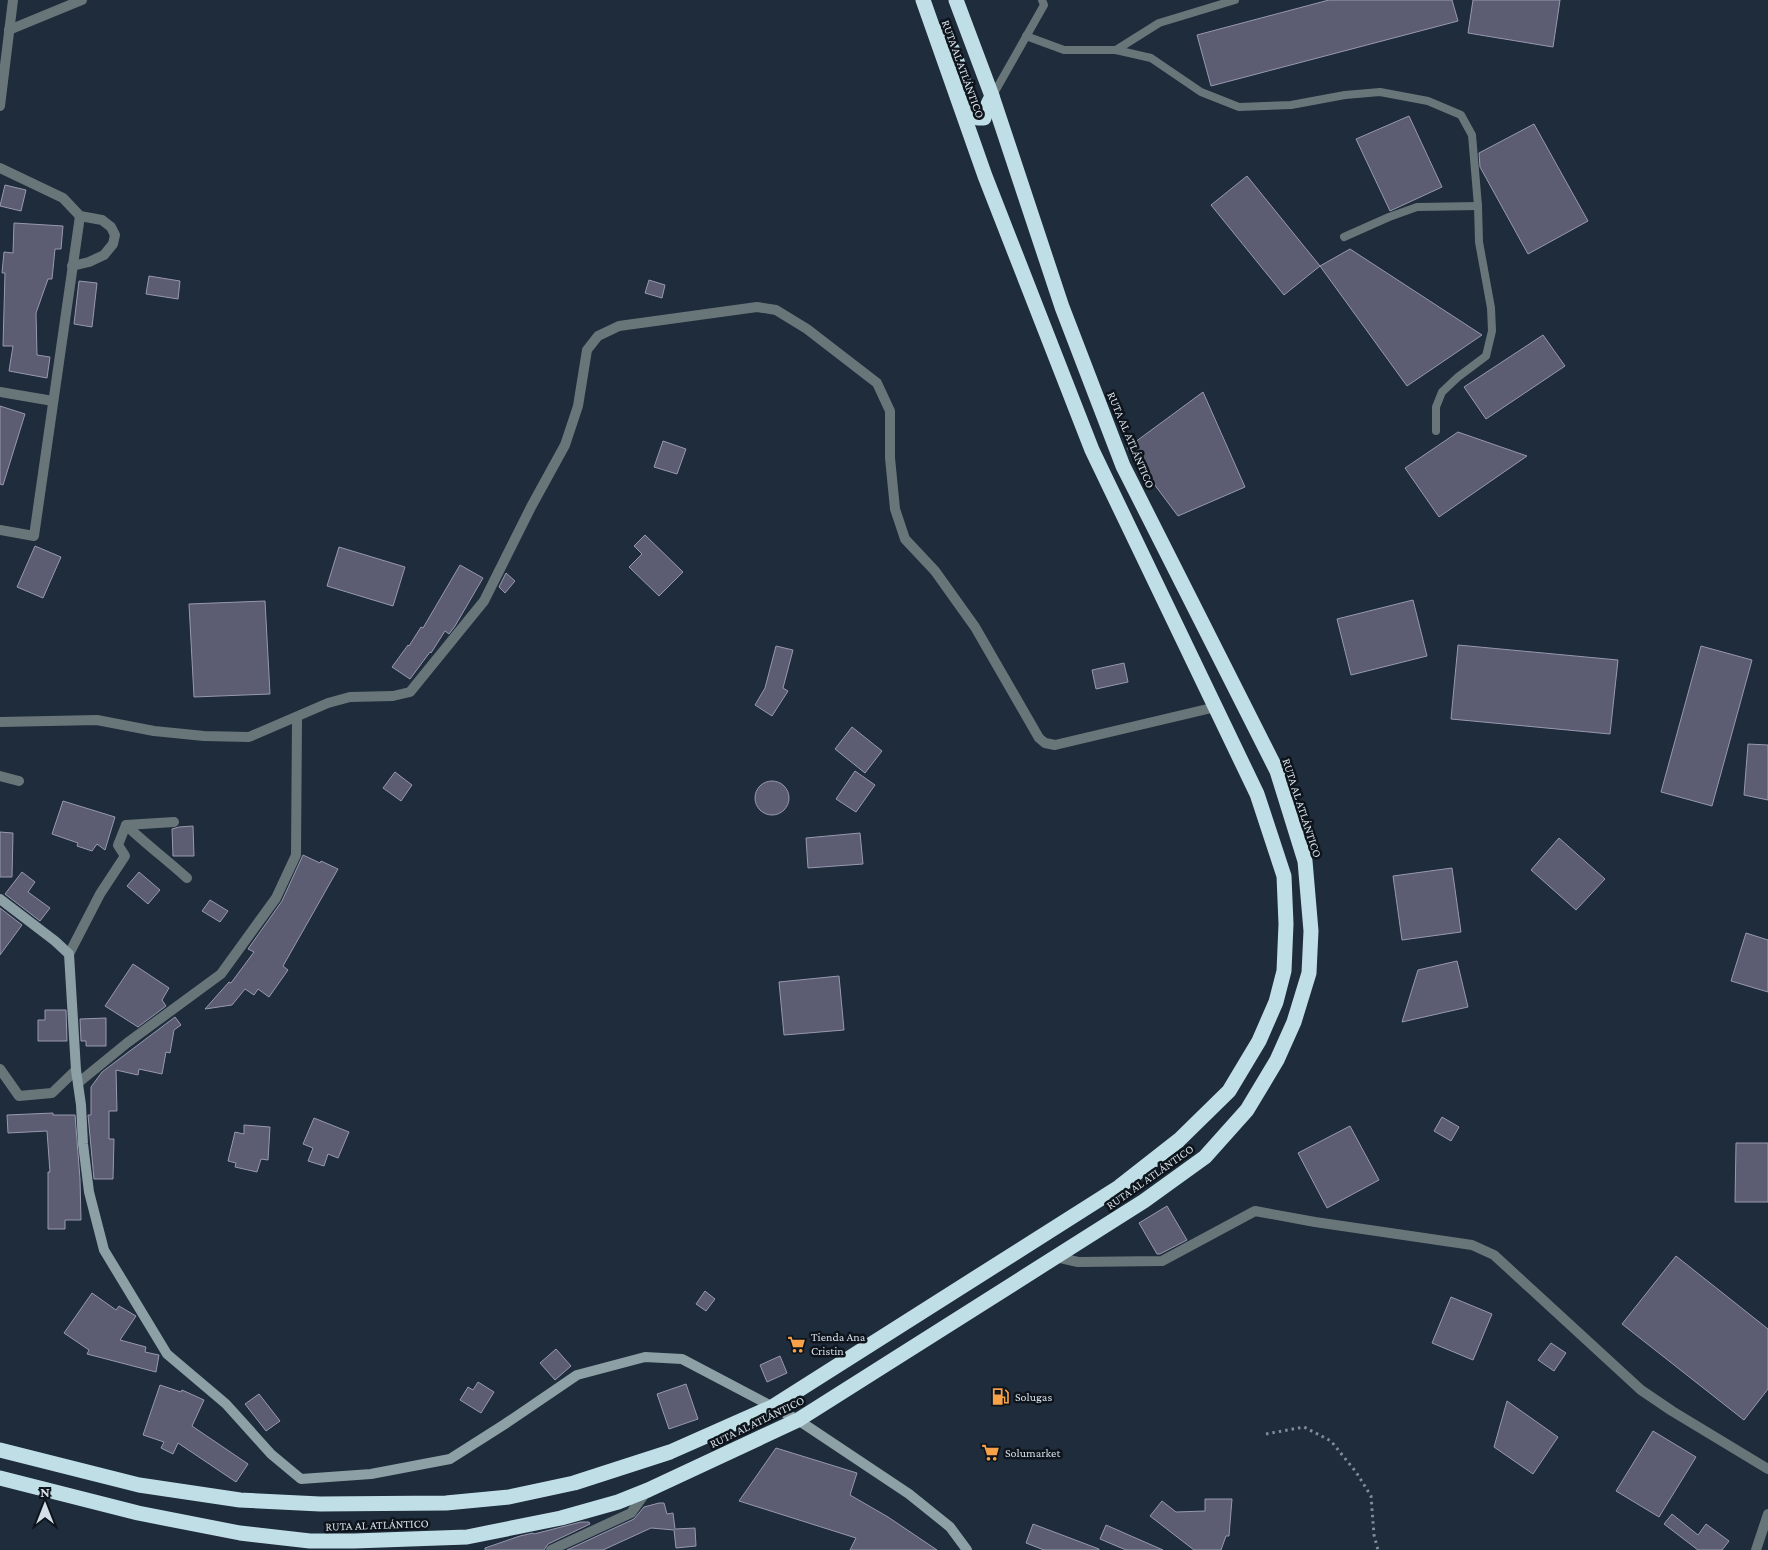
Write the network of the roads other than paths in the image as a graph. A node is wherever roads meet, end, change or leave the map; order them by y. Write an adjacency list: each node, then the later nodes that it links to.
1 (14, 0): 8 (street)
2 (82, 0): 8 (street)
3 (923, 0): 7 (highway, RUTA AL ATLÁNTICO)
4 (956, 0): 11 (highway, RUTA AL ATLÁNTICO)
5 (1042, 0): 9 (lane)
6 (1235, 0): 10 (lane)
7 (932, 28): 11 (highway); 22 (highway, RUTA AL ATLÁNTICO)
8 (9, 30): 12 (street)
9 (1026, 36): 10 (lane); 11 (lane)
10 (1116, 50): 14 (lane)
11 (992, 96): 35 (highway, RUTA AL ATLÁNTICO)
12 (0, 106)
13 (0, 168): 15 (street)
14 (1478, 206): 16 (lane); 20 (lane)
15 (80, 216): 17 (street); 17 (street)
16 (1344, 236)
17 (72, 266): 19 (street)
18 (0, 392): 19 (street)
19 (53, 401): 21 (street)
20 (1436, 431)
21 (0, 530)
22 (1216, 707): 23 (street); 36 (highway, RUTA AL ATLÁNTICO)
23 (297, 717): 24 (street); 34 (street)
24 (0, 722)
25 (0, 776): 26 (street)
26 (19, 781)
27 (174, 822): 28 (street)
28 (126, 826): 29 (street); 31 (street)
29 (187, 878)
30 (0, 899): 31 (street)
31 (69, 954): 33 (street)
32 (0, 1069): 33 (street)
33 (76, 1070): 34 (street)
34 (78, 1083): 36 (street)
35 (1056, 1257): 37 (highway, RUTA AL ATLÁNTICO); 39 (street)
36 (772, 1407): 37 (street); 38 (highway, RUTA AL ATLÁNTICO)
37 (798, 1420): 41 (highway, RUTA AL ATLÁNTICO); 44 (street)
38 (0, 1450)
39 (1768, 1469)
40 (0, 1478): 41 (highway, RUTA AL ATLÁNTICO)
41 (648, 1490): 43 (street)
42 (1768, 1514): 45 (street)
43 (551, 1550)
44 (967, 1550)
45 (1756, 1550)

